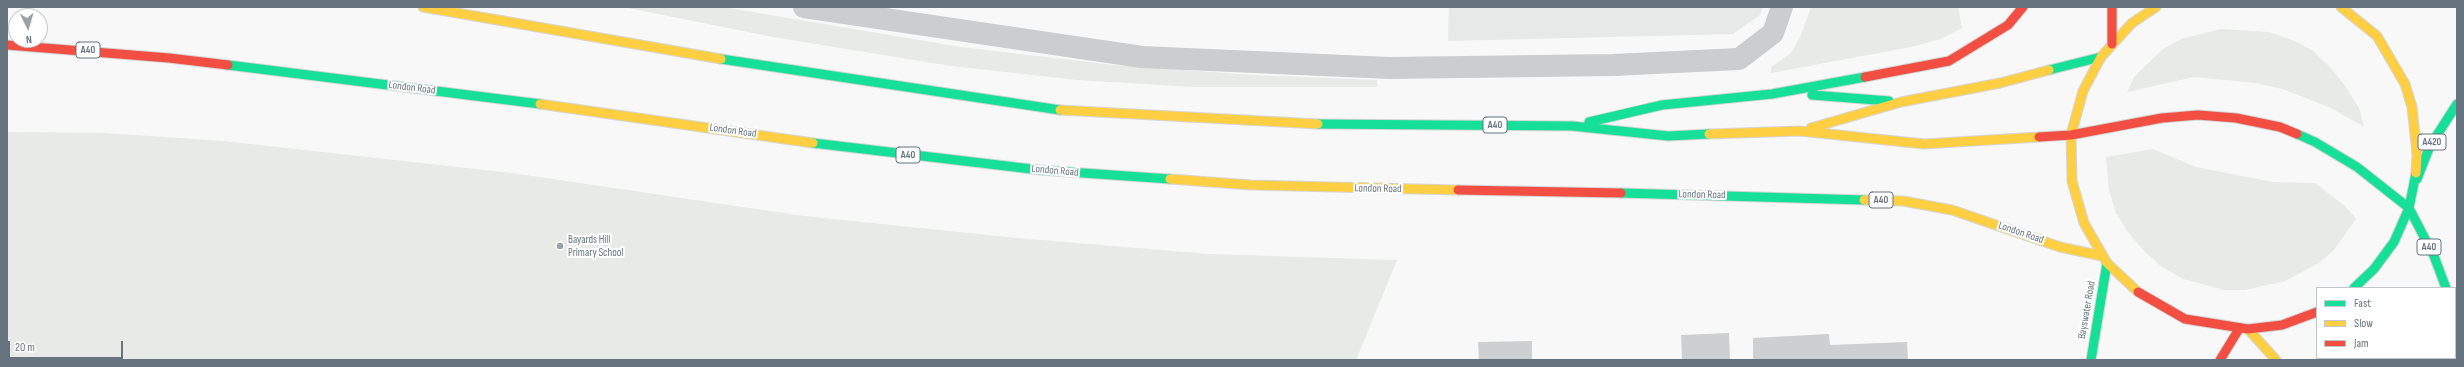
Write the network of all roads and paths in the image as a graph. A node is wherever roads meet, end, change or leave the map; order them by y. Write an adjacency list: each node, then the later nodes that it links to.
1 (423, 7): 14 (main road, A40)
2 (804, 7): 3 (street)
3 (1782, 7)
4 (2023, 7): 11 (main road)
5 (2112, 7): 8 (main road)
6 (2156, 7): 8 (main road)
7 (2341, 7): 17 (main road)
8 (2112, 44): 10 (main road)
9 (7, 45): 19 (main road, London Road / A40)
10 (2101, 57): 12 (main road); 16 (main road)
11 (1772, 94): 12 (main road); 14 (main road)
12 (1901, 102): 15 (main road)
13 (2457, 104): 17 (main road, A420)
14 (1572, 126): 15 (main road, A40)
15 (1800, 131): 16 (main road, A40)
16 (2072, 135): 18 (main road); 19 (main road)
17 (2415, 185): 18 (main road)
18 (2409, 208): 21 (main road); 22 (main road, A40)
19 (2102, 256): 20 (main road)
20 (2107, 263): 24 (main road); 25 (main road, Bayswater Road)
21 (2355, 287)
22 (2446, 287)
23 (2316, 312): 24 (main road)
24 (2244, 329): 26 (main road); 27 (main road)
25 (2091, 360)
26 (2220, 360)
27 (2276, 360)

